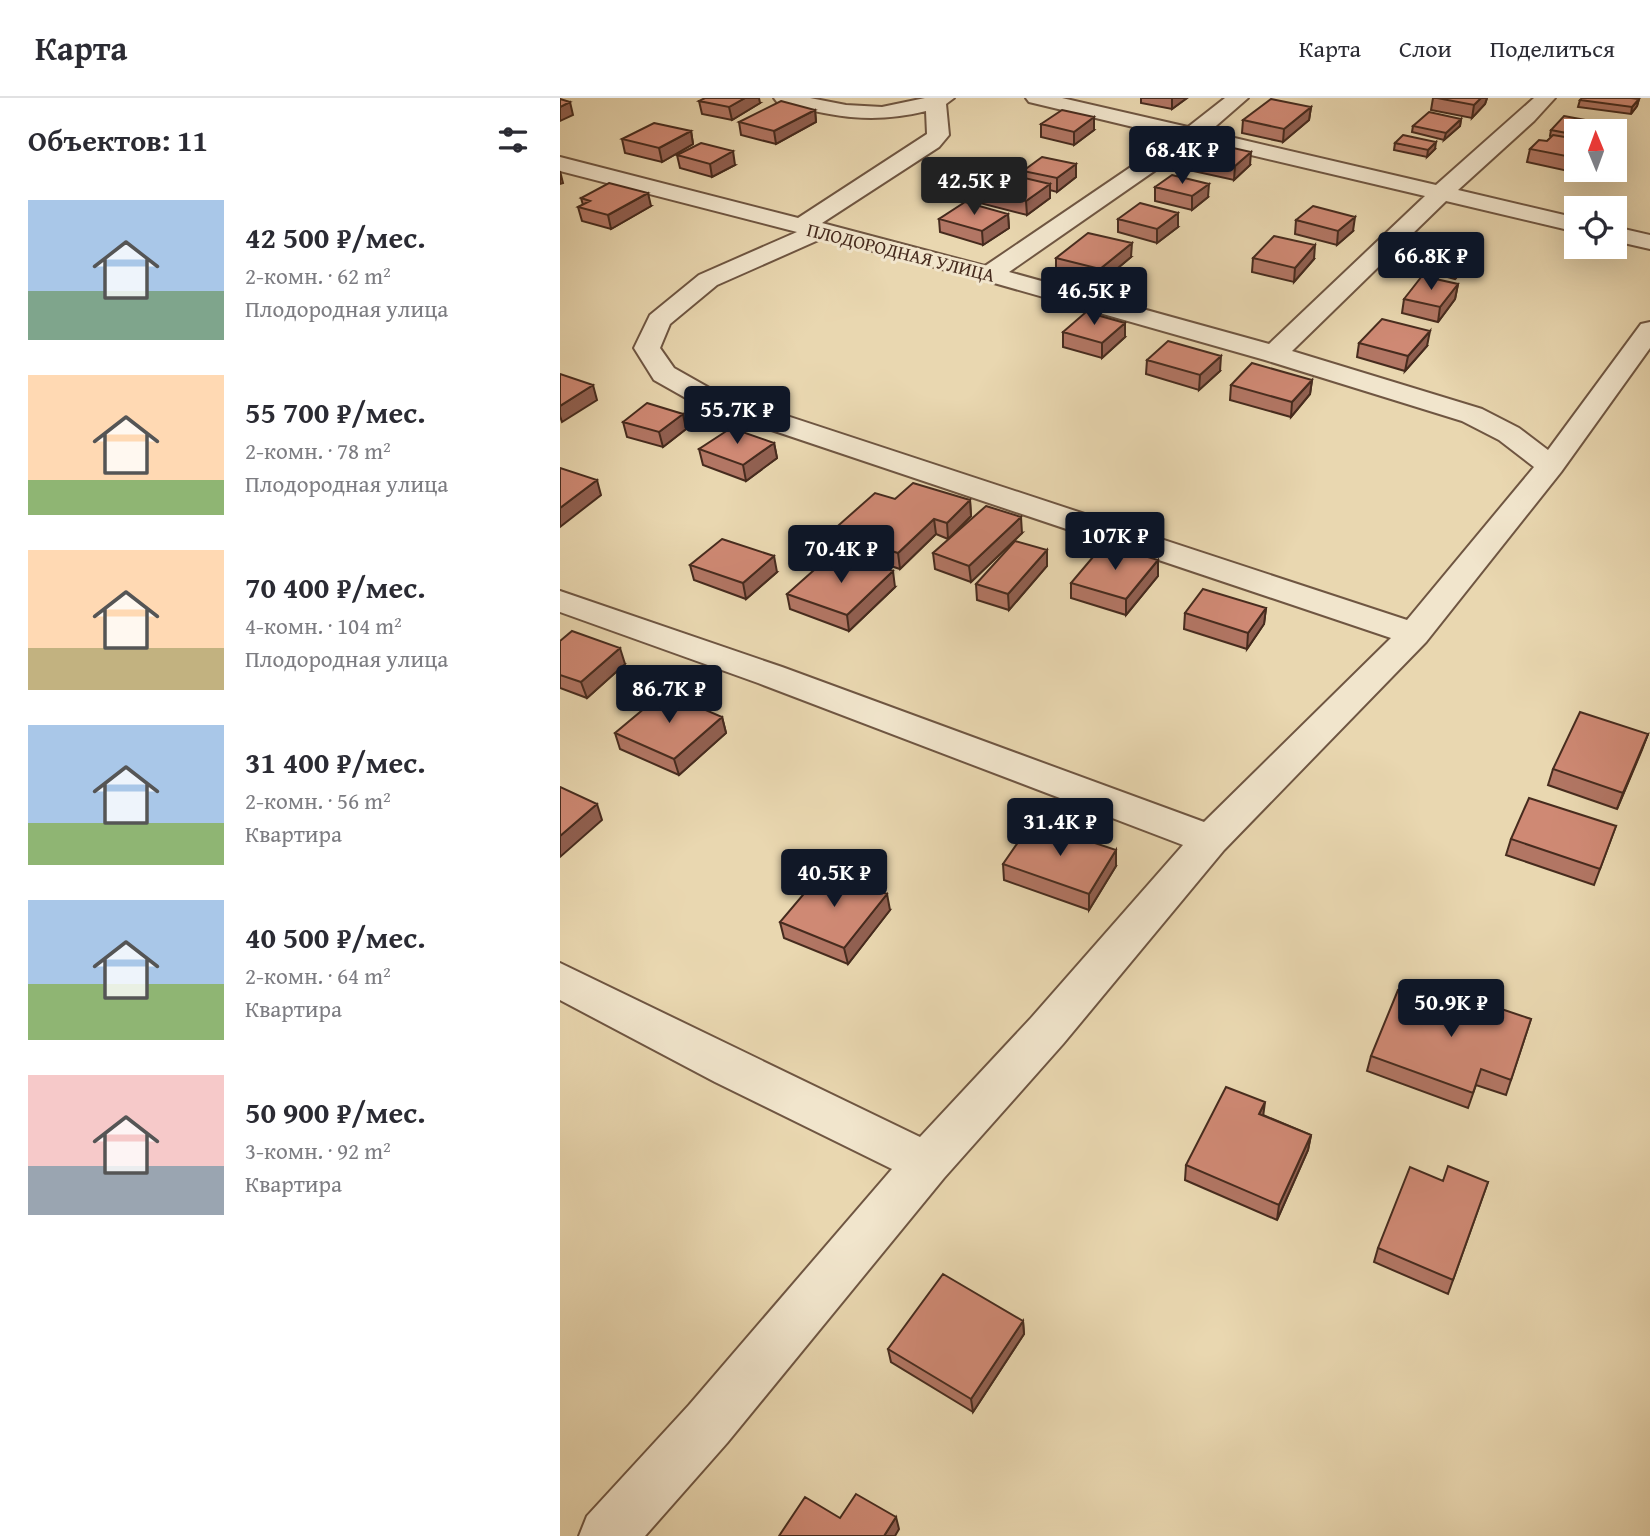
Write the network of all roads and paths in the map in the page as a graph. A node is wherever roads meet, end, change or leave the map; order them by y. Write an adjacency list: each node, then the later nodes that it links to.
1 (784, 98): 5 (street)
2 (1037, 98): 6 (street)
3 (1238, 98): 6 (street)
4 (1545, 98): 8 (street)
5 (939, 100): 10 (street)
6 (1192, 135): 8 (street); 13 (street)
7 (560, 164): 10 (street, ПЛОДОРОДНАЯ УЛИЦА)
8 (1441, 193): 9 (street); 15 (street)
9 (1564, 222)
10 (812, 228): 13 (street, ПЛОДОРОДНАЯ УЛИЦА); 18 (street)
11 (1627, 237): 12 (street)
12 (1650, 242)
13 (989, 274): 15 (street, ПЛОДОРОДНАЯ УЛИЦА)
14 (1650, 330): 16 (street)
15 (1274, 354): 16 (street, ПЛОДОРОДНАЯ УЛИЦА)
16 (1551, 466): 18 (street)
17 (560, 601): 19 (street)
18 (1413, 634): 19 (street)
19 (1210, 840): 21 (street)
20 (560, 980): 21 (street)
21 (927, 1163): 22 (street)
22 (607, 1536)

